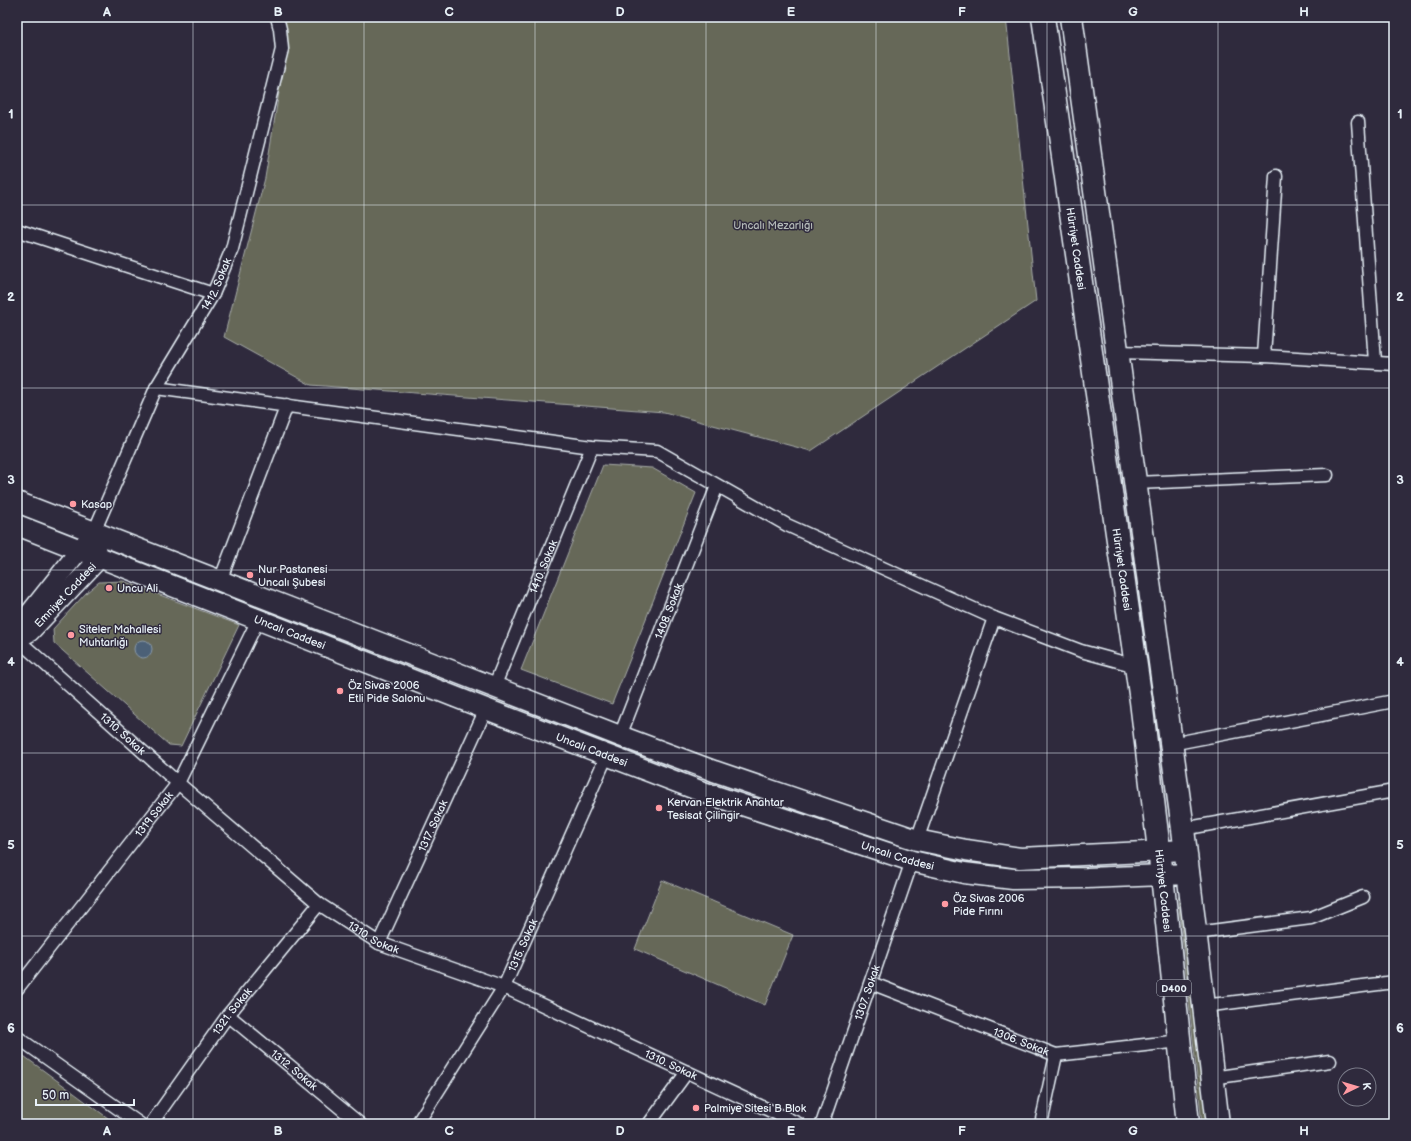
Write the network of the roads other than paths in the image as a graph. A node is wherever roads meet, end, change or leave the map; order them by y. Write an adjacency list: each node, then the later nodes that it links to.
1 (277, 17): 7 (street, 1412. Sokak)
2 (1043, 17): 27 (highway, Hürriyet Caddesi)
3 (1071, 17): 8 (highway)
4 (1358, 122): 10 (street)
5 (1276, 176): 9 (street)
6 (17, 230): 7 (street)
7 (213, 294): 12 (street, 1412. Sokak)
8 (1118, 352): 9 (street); 16 (highway)
9 (1264, 356): 10 (street)
10 (1375, 362): 11 (street)
11 (1394, 364)
12 (156, 388): 13 (street); 20 (street, 1412. Sokak)
13 (287, 405): 14 (street); 23 (street)
14 (592, 447): 17 (street); 28 (street, 1410. Sokak)
15 (1327, 475): 16 (street)
16 (1136, 483): 32 (highway)
17 (717, 486): 24 (street); 31 (street, 1408. Sokak)
18 (17, 502): 20 (main road, Uncalı Caddesi)
19 (17, 525): 21 (main road, Uncalı Caddesi)
20 (94, 532): 21 (street, Emniyet Caddesi); 22 (street, Emniyet Caddesi); 23 (main road, Uncalı Caddesi)
21 (81, 550): 22 (main road, Uncalı Caddesi); 26 (street, Emniyet Caddesi)
22 (99, 559): 25 (main road, Uncalı Caddesi); 26 (street, Emniyet Caddesi)
23 (220, 581): 28 (main road, Uncalı Caddesi)
24 (994, 618): 27 (street); 37 (street)
25 (258, 620): 30 (main road, Uncalı Caddesi); 34 (street, 1319 Sokak)
26 (17, 639): 34 (street, 1310. Sokak)
27 (1136, 666): 38 (highway, Hürriyet Caddesi)
28 (494, 687): 31 (main road, Uncalı Caddesi)
29 (1394, 701): 32 (street)
30 (486, 709): 33 (main road, Uncalı Caddesi); 45 (street, 1317. Sokak)
31 (620, 736): 37 (main road, Uncalı Caddesi)
32 (1171, 744): 36 (highway)
33 (607, 755): 39 (main road, Uncalı Caddesi); 48 (street, 1315. Sokak)
34 (178, 783): 43 (street, 1310. Sokak); 49 (street, 1319 Sokak)
35 (1394, 791): 36 (street)
36 (1185, 839): 38 (main road, Uncalı Caddesi); 40 (highway)
37 (917, 840): 38 (main road, Uncalı Caddesi)
38 (1160, 852): 41 (highway, Hürriyet Caddesi / D400)
39 (912, 862): 41 (main road, Uncalı Caddesi); 47 (street, 1307. Sokak)
40 (1189, 874): 41 (main road, Uncalı Caddesi); 44 (highway)
41 (1162, 875): 53 (highway, Hürriyet Caddesi / D400)
42 (1363, 897): 44 (street)
43 (319, 904): 45 (street, 1310. Sokak); 51 (street, 1321. Sokak)
44 (1196, 933): 50 (highway)
45 (379, 944): 48 (street, 1310. Sokak)
46 (1394, 982): 50 (street)
47 (871, 983): 54 (street, 1306. Sokak); 64 (street, 1307. Sokak)
48 (504, 987): 56 (street, 1310. Sokak); 61 (street, 1315. Sokak)
49 (17, 989)
50 (1204, 1006): 57 (highway)
51 (228, 1016): 59 (street, 1321. Sokak); 60 (street, 1312. Sokak)
52 (17, 1038): 58 (street)
53 (1180, 1041): 54 (street, 1306. Sokak); 66 (highway, Hürriyet Caddesi / D400)
54 (1056, 1055): 65 (street)
55 (1330, 1061): 57 (street)
56 (687, 1072): 62 (street); 63 (street, 1310. Sokak)
57 (1212, 1078): 67 (highway)
58 (140, 1124)
59 (151, 1124)
60 (360, 1124)
61 (418, 1124)
62 (649, 1124)
63 (799, 1124)
64 (822, 1124)
65 (1041, 1124)
66 (1188, 1124)
67 (1218, 1124)

